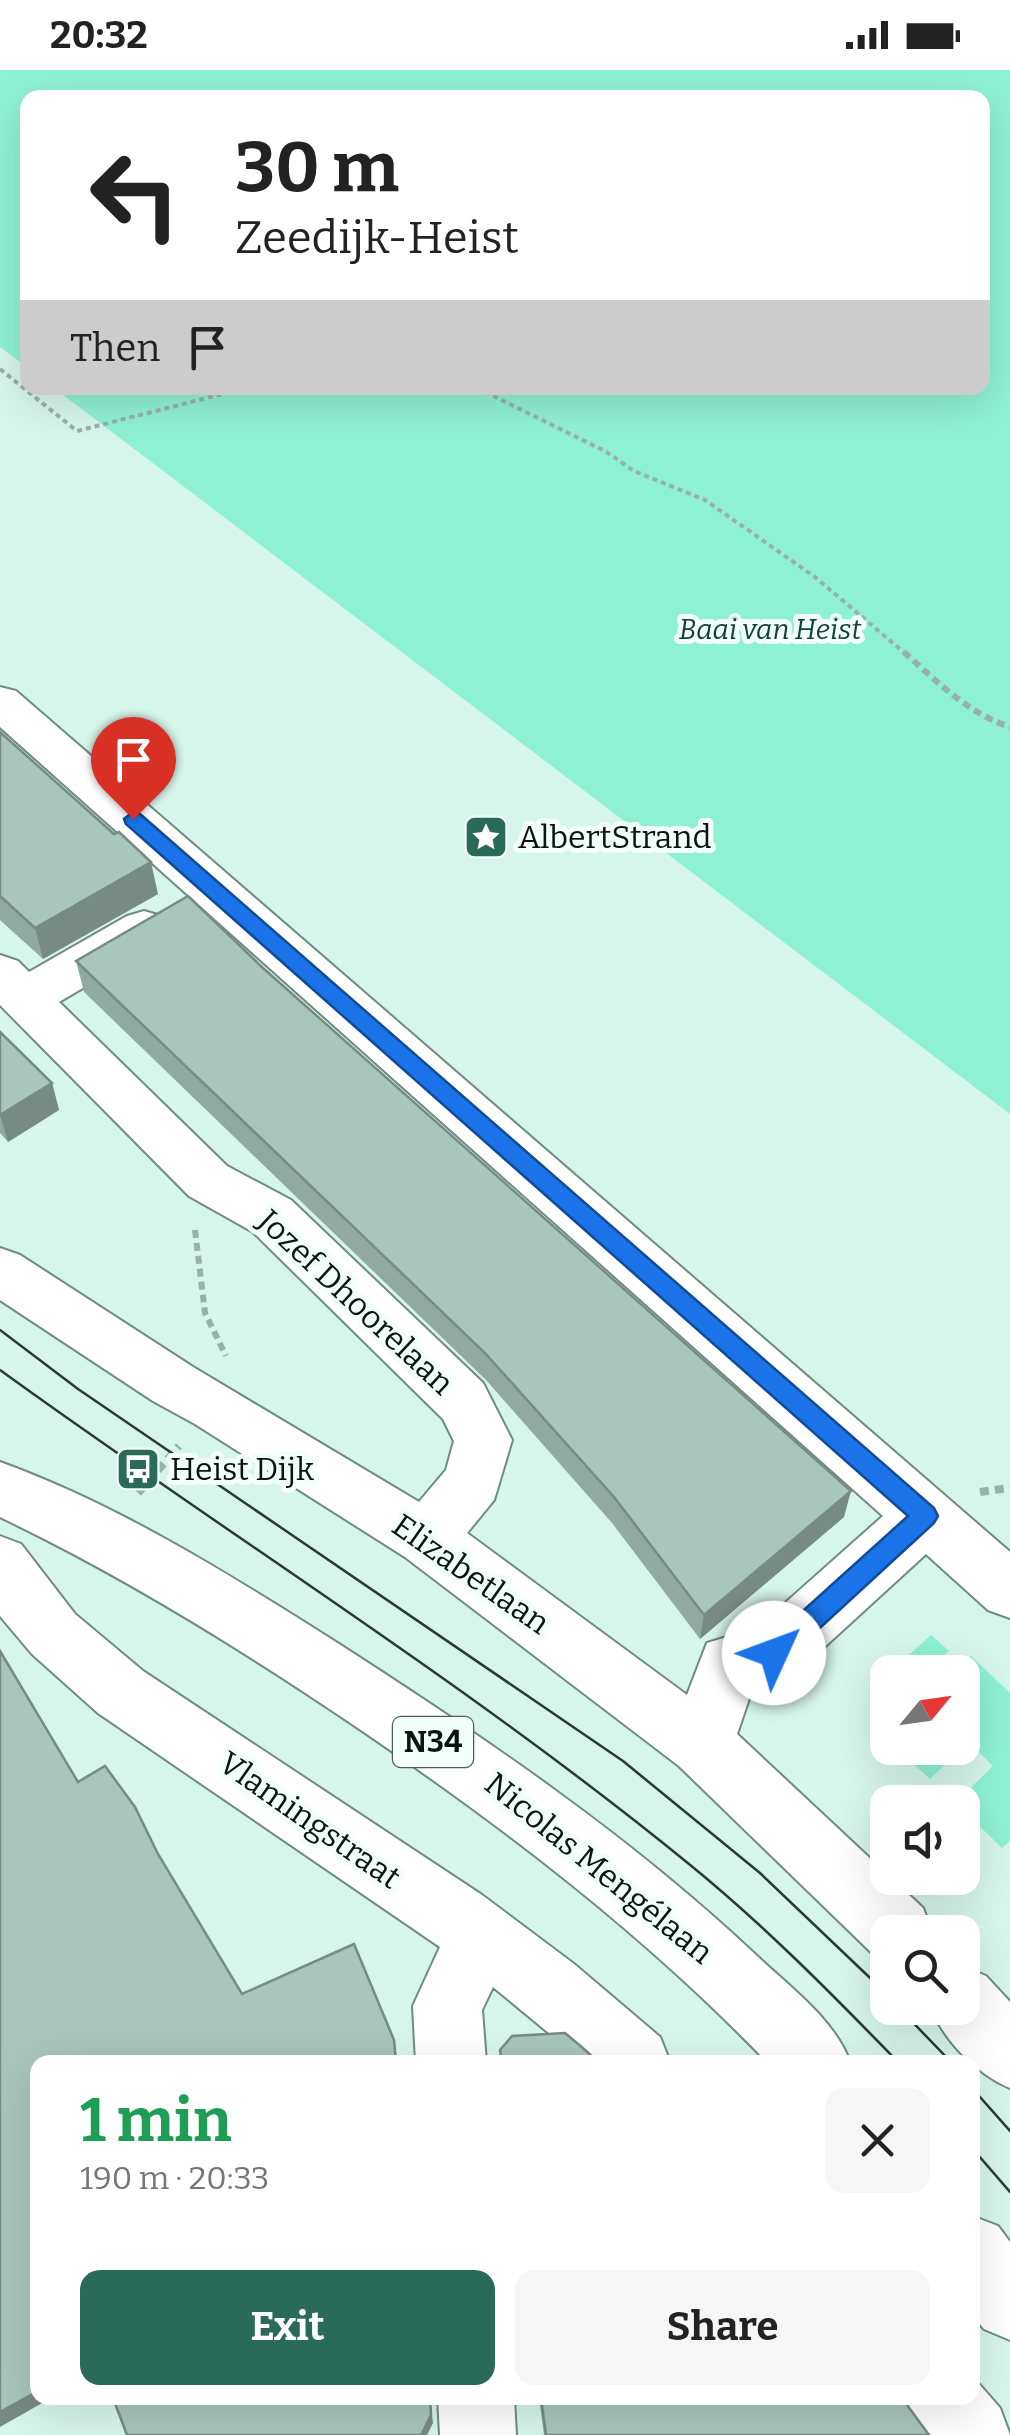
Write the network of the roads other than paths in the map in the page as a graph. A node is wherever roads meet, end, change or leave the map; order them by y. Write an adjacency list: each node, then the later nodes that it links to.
1 (0, 702): 2 (street)
2 (213, 889): 3 (street); 6 (street)
3 (13, 986): 7 (street, Jozef Dhoorelaan)
4 (0, 1271): 7 (street, Elizabetlaan)
5 (1, 1490): 17 (street, Nicolas Mengélaan / N34)
6 (925, 1516): 9 (street); 10 (street)
7 (426, 1538): 10 (street, Elizabetlaan)
8 (0, 1563): 12 (street, Vlamingstraat)
9 (1010, 1590)
10 (702, 1744): 11 (street, Elizabetlaan)
11 (881, 1915)
12 (482, 1939): 15 (street); 16 (street, Vlamingstraat)
13 (980, 2020): 14 (street)
14 (1010, 2053)
15 (450, 2055)
16 (628, 2055)
17 (809, 2055)
18 (980, 2263): 19 (street)
19 (1010, 2303)
20 (476, 2405): 22 (street)
21 (948, 2405): 23 (street)
22 (478, 2435)
23 (972, 2435)

